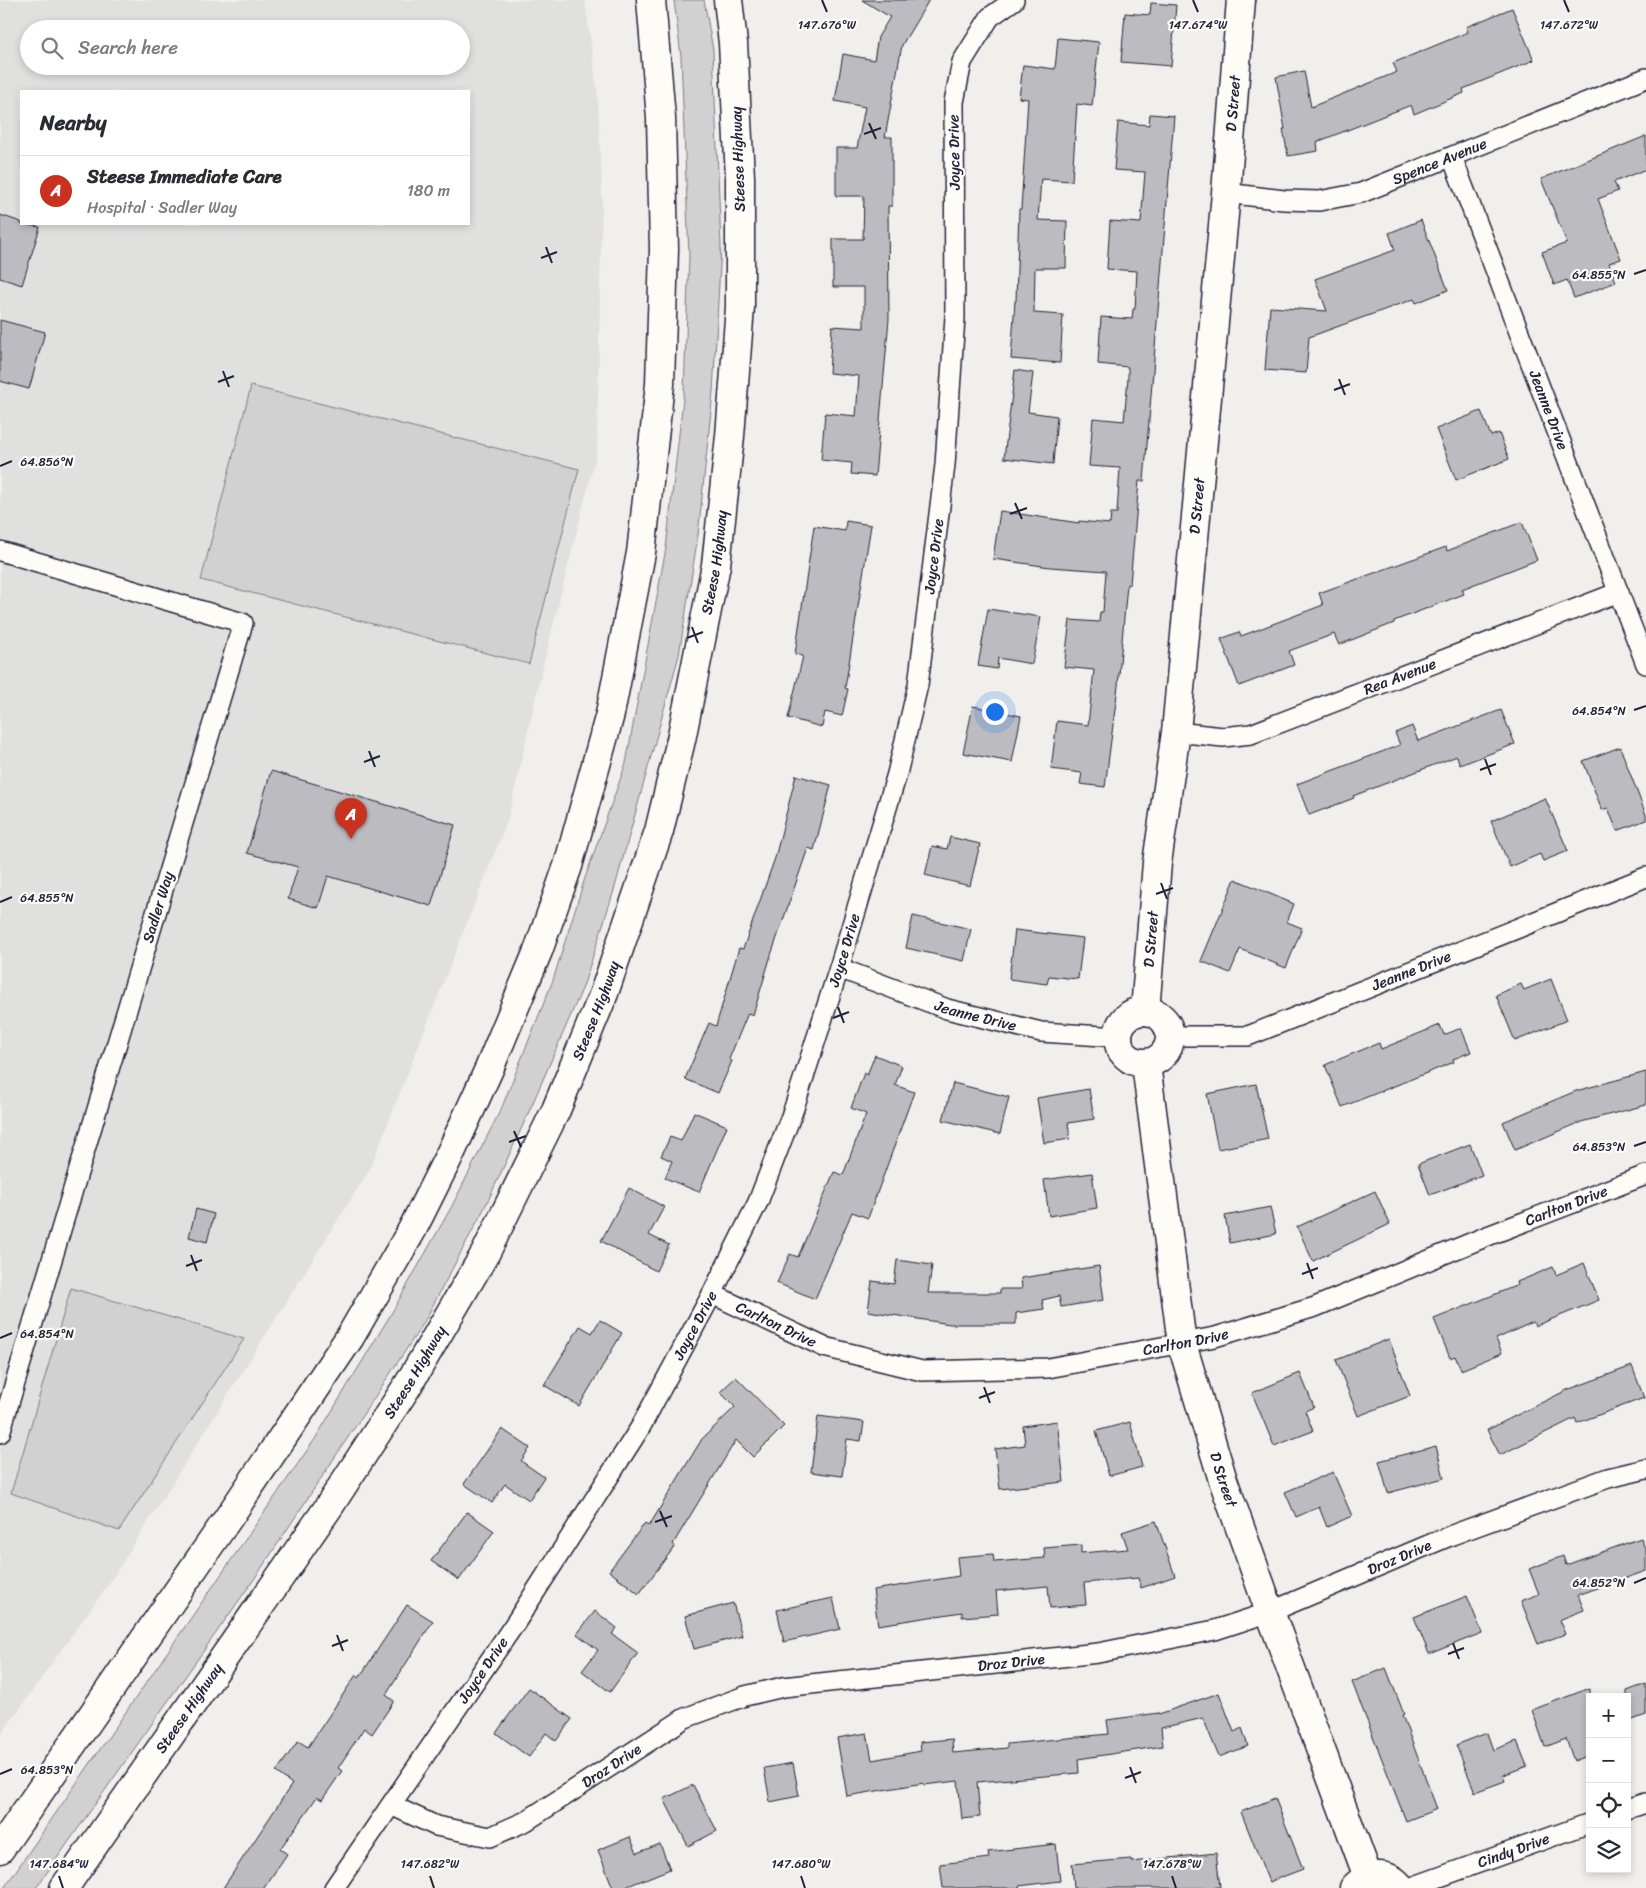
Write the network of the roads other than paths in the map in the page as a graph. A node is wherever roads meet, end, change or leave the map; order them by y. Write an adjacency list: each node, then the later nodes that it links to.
1 (651, 0): 28 (main road)
2 (728, 0): 30 (main road, Steese Highway)
3 (1014, 0): 13 (street, Joyce Drive)
4 (1241, 0): 7 (main road, D Street)
5 (1646, 78): 6 (street, Spence Avenue)
6 (1452, 157): 7 (street, Spence Avenue); 9 (street, Jeanne Drive)
7 (1226, 193): 11 (main road, D Street)
8 (0, 551): 21 (street, Sadler Way)
9 (1620, 592): 10 (street, Jeanne Drive); 11 (street, Rea Avenue)
10 (1646, 664)
11 (1176, 732): 14 (main road, D Street)
12 (1646, 877): 15 (street, Jeanne Drive)
13 (839, 968): 16 (street, Jeanne Drive); 19 (street, Joyce Drive)
14 (1145, 1011): 15 (main road); 16 (main road)
15 (1170, 1036): 17 (main road)
16 (1118, 1037): 17 (main road)
17 (1146, 1064): 20 (main road, D Street)
18 (1646, 1175): 20 (street, Carlton Drive)
19 (712, 1294): 20 (street, Carlton Drive); 25 (street, Joyce Drive)
20 (1182, 1344): 23 (main road, D Street)
21 (0, 1433)
22 (1646, 1469): 23 (street, Droz Drive)
23 (1270, 1612): 25 (street, Droz Drive); 29 (main road, D Street)
24 (1646, 1803): 26 (street)
25 (391, 1805): 31 (street, Joyce Drive)
26 (1631, 1809)
27 (1586, 1824): 33 (street, Cindy Drive)
28 (0, 1849)
29 (1361, 1883): 32 (main road)
30 (64, 1888)
31 (334, 1888)
32 (1401, 1888)
33 (1409, 1888)

